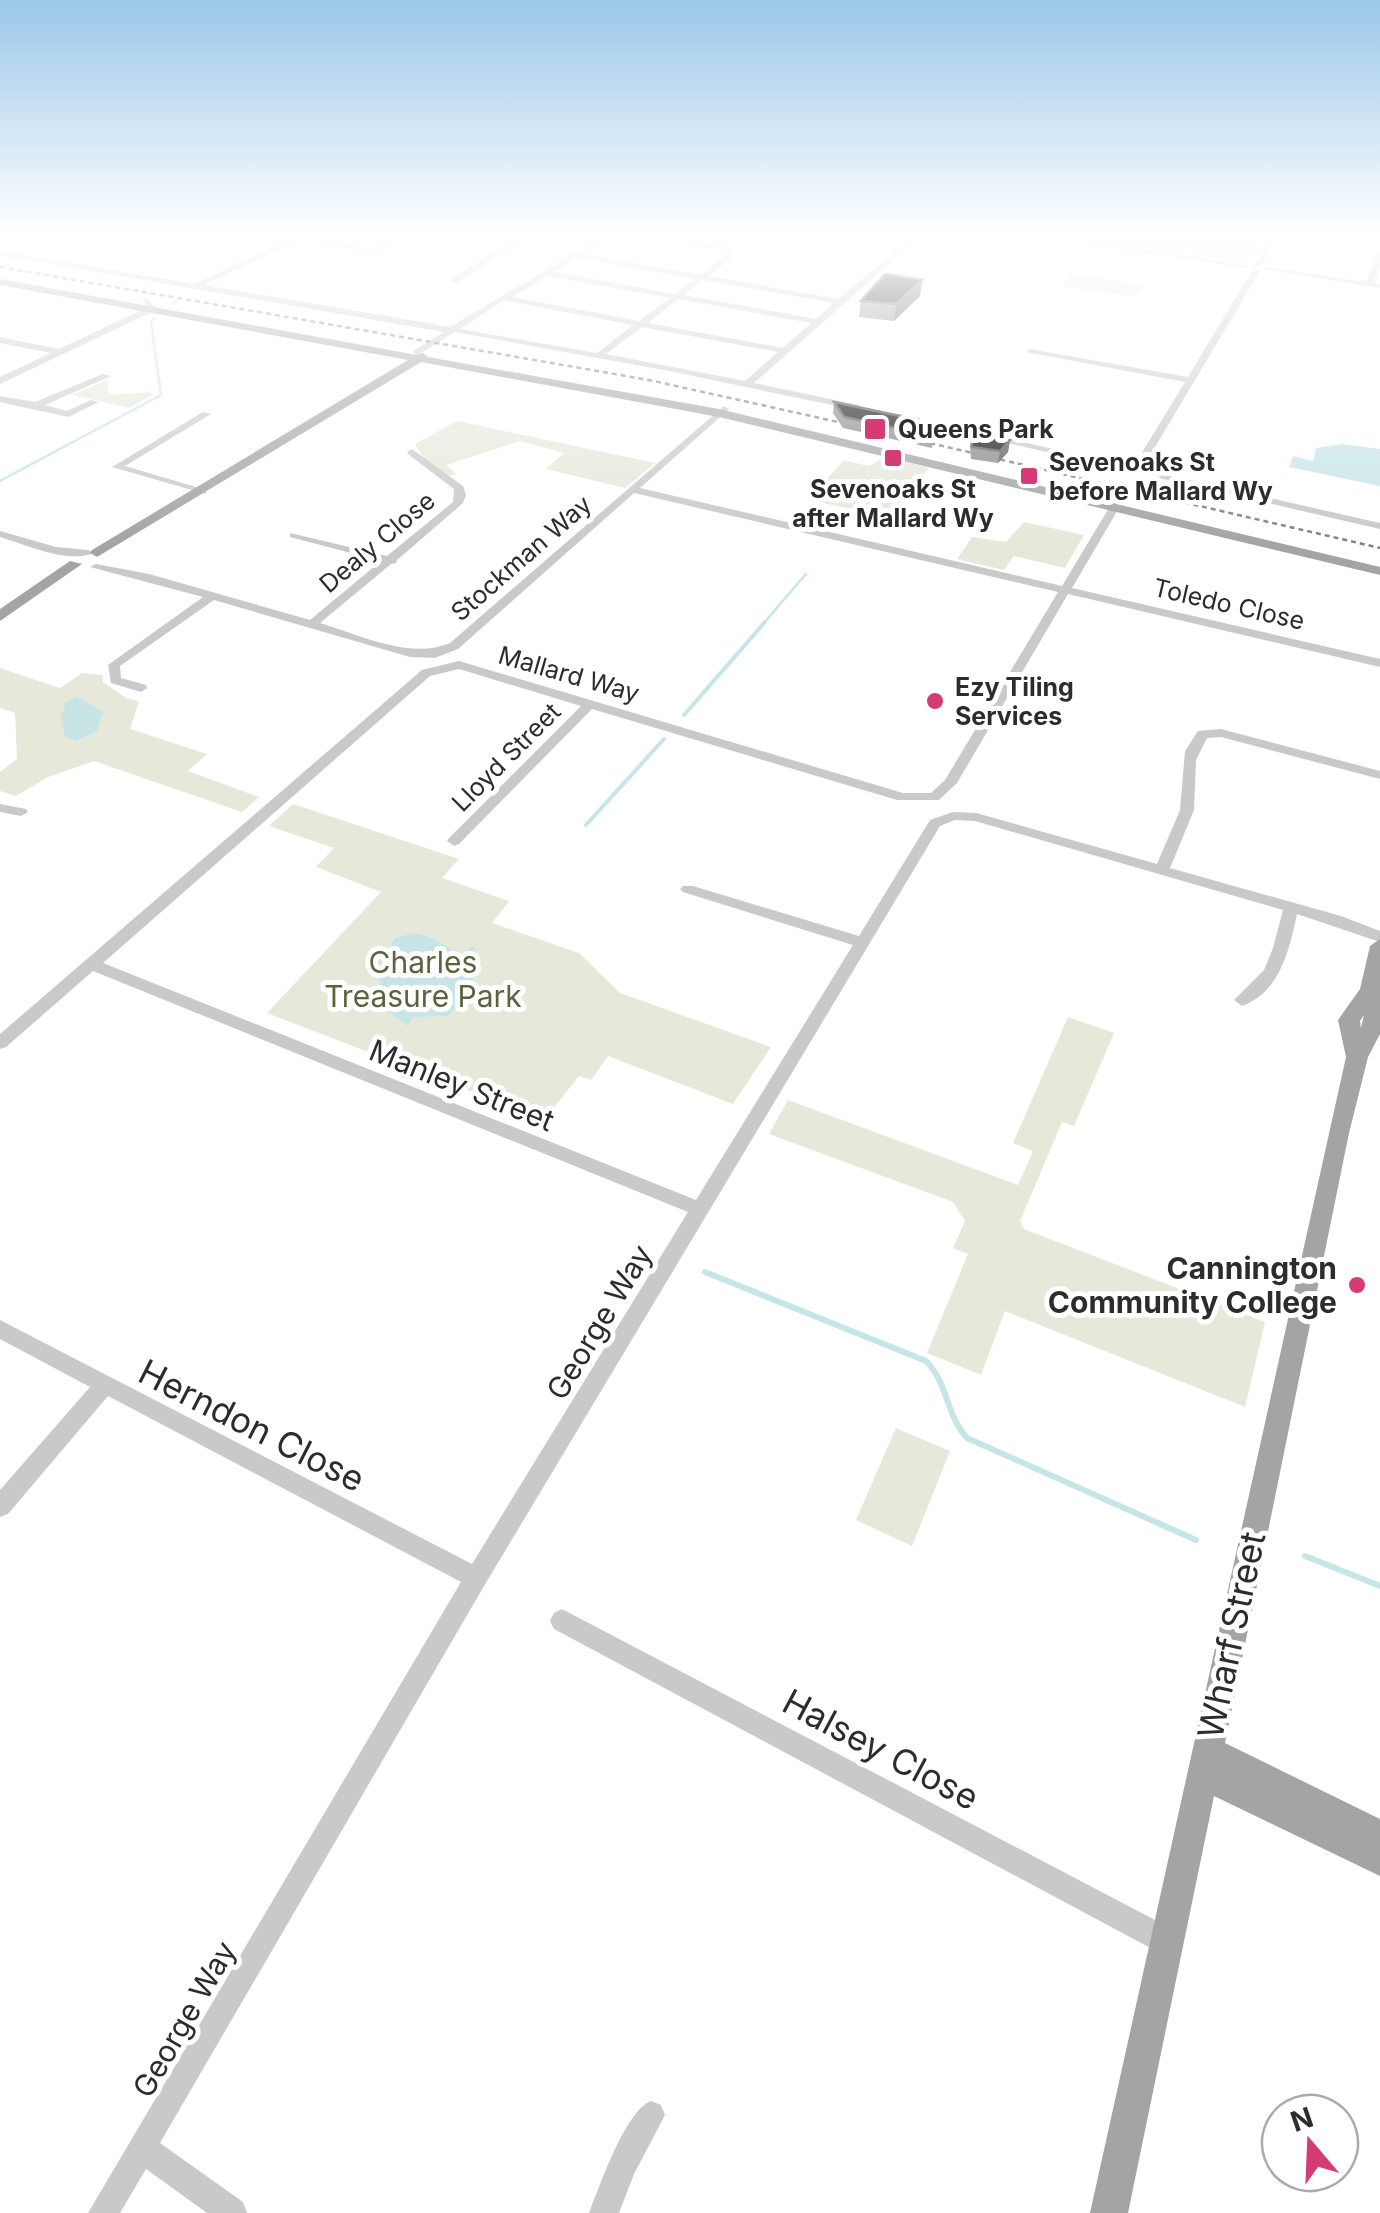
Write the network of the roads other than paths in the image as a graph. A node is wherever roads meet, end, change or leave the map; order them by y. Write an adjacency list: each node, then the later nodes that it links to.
1 (88, 338): 11 (street)
2 (325, 338): 15 (main road)
3 (332, 338): 15 (main road)
4 (443, 338): 15 (street)
5 (502, 338): 14 (street)
6 (622, 338): 14 (street)
7 (714, 338): 12 (street)
8 (800, 338): 12 (street)
9 (1215, 338): 17 (street)
10 (0, 340): 11 (street)
11 (60, 352): 18 (street)
12 (784, 352): 19 (street)
13 (1030, 352): 17 (street)
14 (600, 355): 19 (street)
15 (418, 356): 24 (main road); 30 (main road)
16 (106, 376): 22 (street)
17 (1190, 380): 28 (street)
18 (0, 381)
19 (748, 383): 23 (street)
20 (0, 399): 22 (street)
21 (94, 402): 22 (street)
22 (36, 405)
23 (862, 408)
24 (722, 411): 29 (street, Stockman Way); 31 (main road)
25 (880, 412): 28 (street)
26 (206, 414): 30 (street)
27 (412, 452): 36 (street, Dealy Close)
28 (1136, 470): 32 (street)
29 (633, 490): 39 (street, Toledo Close); 42 (street, Stockman Way)
30 (202, 492): 35 (main road)
31 (1121, 506): 37 (main road); 38 (main road); 39 (street, Mallard Way)
32 (1380, 526)
33 (0, 534): 35 (street, Stockman Way)
34 (294, 534): 36 (street)
35 (91, 560): 40 (street, Stockman Way); 41 (main road)
36 (392, 561): 42 (street, Dealy Close)
37 (1380, 562)
38 (1380, 570)
39 (1068, 590): 43 (street, Toledo Close); 45 (street, Mallard Way)
40 (212, 596): 42 (street, Stockman Way); 44 (street)
41 (0, 616)
42 (312, 624)
43 (1380, 663)
44 (141, 688)
45 (590, 704): 49 (street, Lloyd Street); 58 (street, Mallard Way)
46 (1380, 775): 50 (street)
47 (0, 808): 48 (street)
48 (21, 812)
49 (454, 840)
50 (1162, 870): 52 (street, George Way); 56 (street, George Way)
51 (688, 889): 56 (street)
52 (1292, 908): 53 (street, George Way); 59 (street)
53 (1336, 920): 54 (street, George Way); 55 (street, George Way)
54 (1380, 928)
55 (1380, 937)
56 (862, 942): 63 (street, George Way)
57 (1380, 946): 69 (main road, Wharf Street)
58 (91, 964): 61 (street, Mallard Way); 63 (street, Manley Street)
59 (1242, 1000)
60 (0, 1020): 61 (street)
61 (18, 1028): 62 (street, Mallard Way)
62 (0, 1043)
63 (702, 1210): 67 (street, George Way)
64 (0, 1329): 65 (street, Herndon Close)
65 (104, 1386): 66 (street); 67 (street, Herndon Close)
66 (0, 1506)
67 (476, 1578): 74 (street, George Way)
68 (562, 1621): 72 (street, Halsey Close)
69 (1204, 1763): 70 (main road); 71 (main road); 72 (main road, Wharf Street)
70 (1380, 1836)
71 (1380, 1860)
72 (1166, 1942): 78 (main road, Wharf Street)
73 (651, 2115): 77 (street)
74 (142, 2148): 75 (street, George Way); 76 (street)
75 (103, 2213)
76 (232, 2213)
77 (604, 2213)
78 (1109, 2213)

